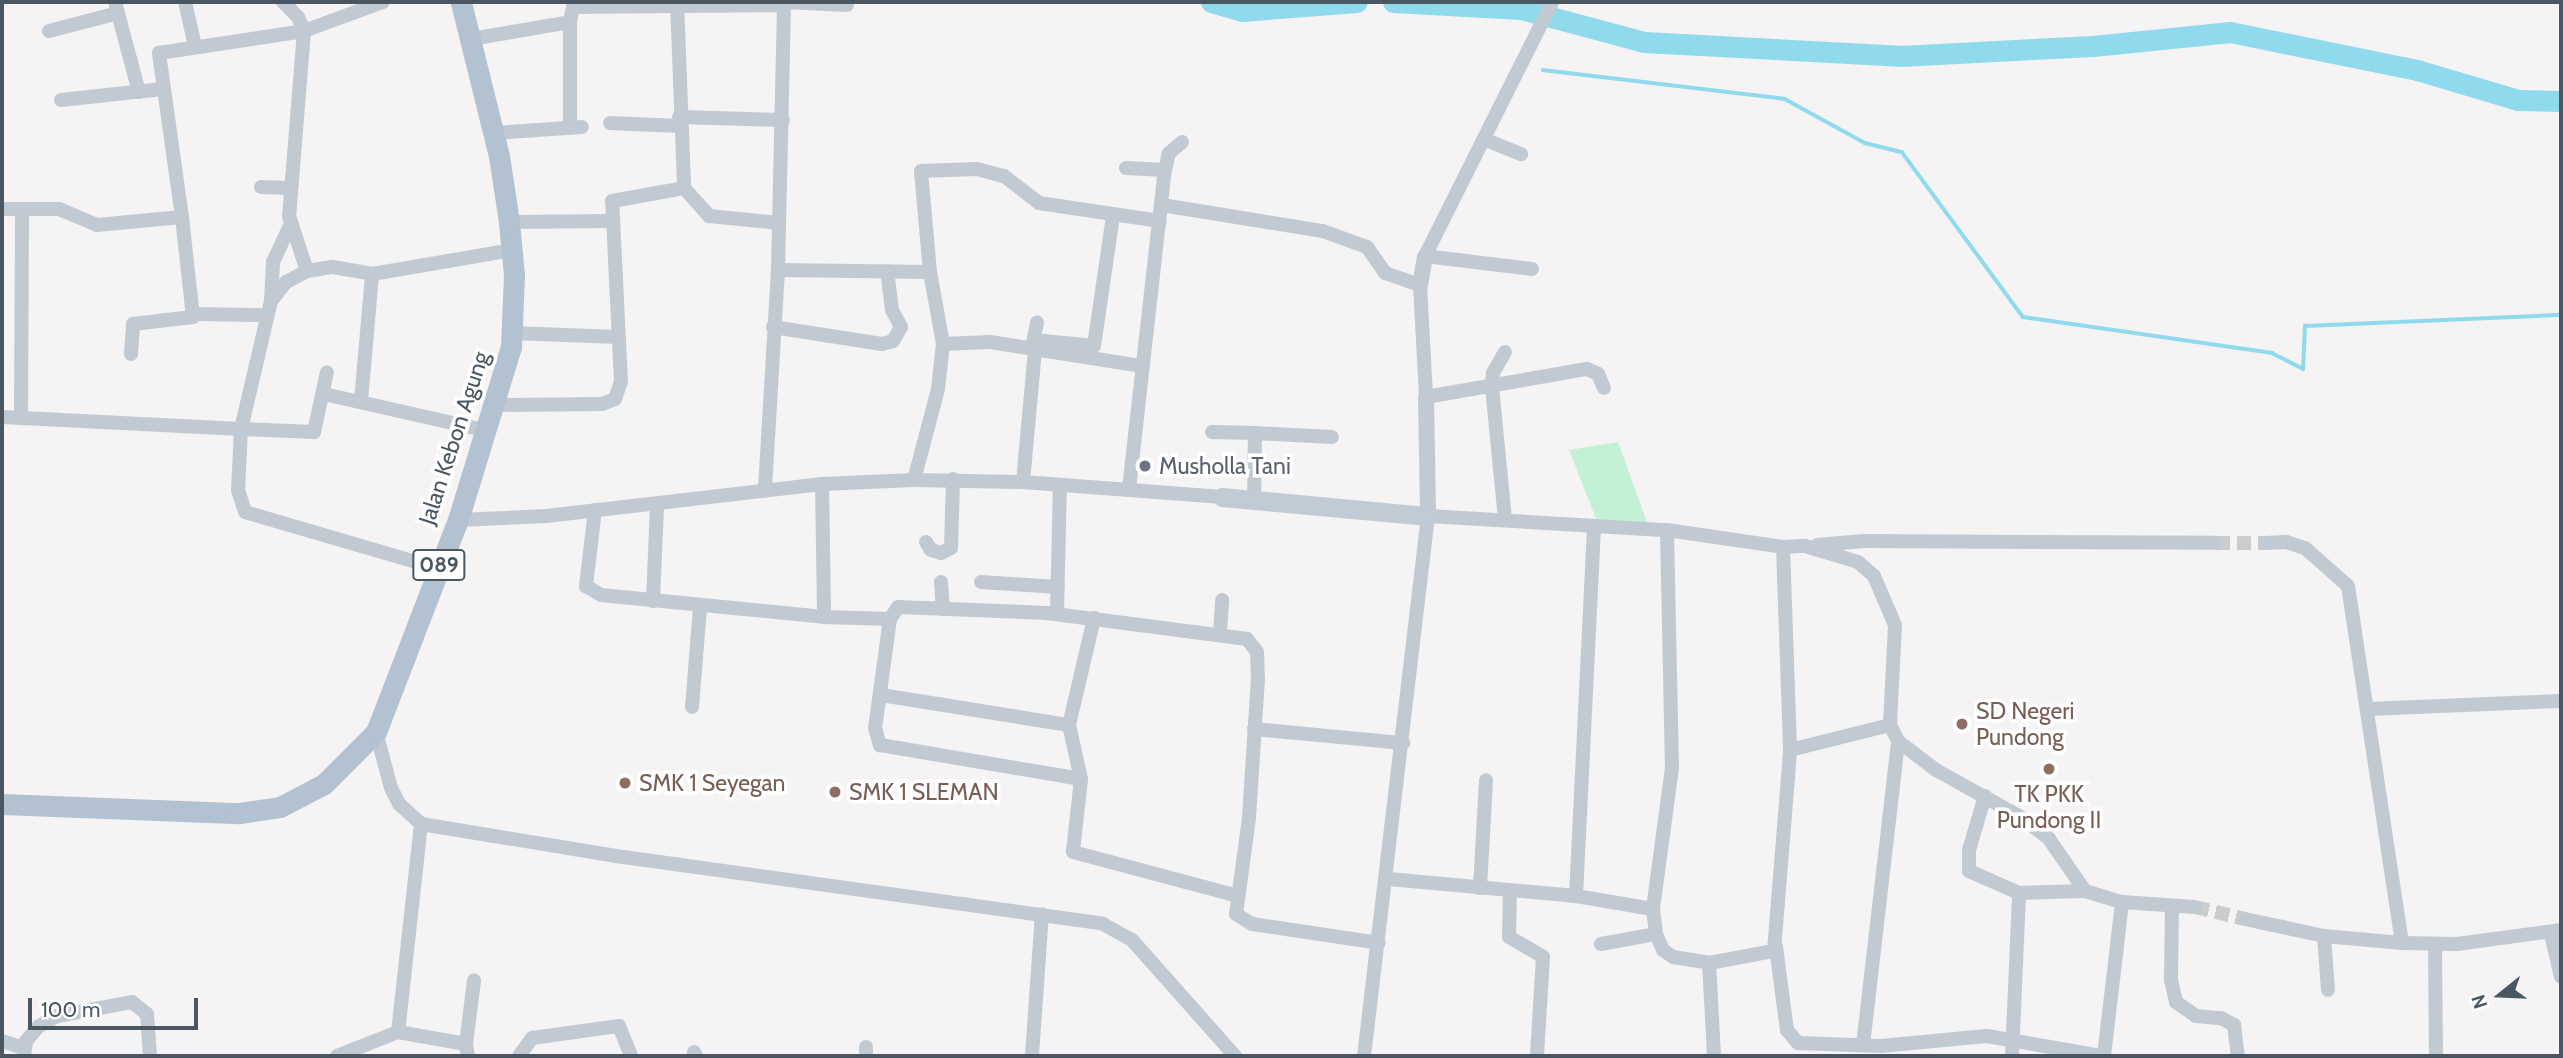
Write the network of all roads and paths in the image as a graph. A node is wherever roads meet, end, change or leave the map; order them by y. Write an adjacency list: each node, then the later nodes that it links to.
1 (185, 2): 16 (street)
2 (283, 2): 14 (street)
3 (383, 2): 14 (street)
4 (461, 2): 15 (main road, Jalan Kebon Agung / 089)
5 (1552, 2): 24 (street)
6 (573, 4): 7 (street); 12 (street)
7 (627, 4): 8 (street)
8 (677, 4): 9 (street); 21 (street)
9 (784, 4): 10 (street); 20 (street)
10 (847, 5)
11 (117, 7): 13 (street); 18 (street)
12 (570, 22): 15 (street); 23 (street)
13 (49, 31)
14 (304, 31): 16 (street); 31 (street)
15 (471, 39): 23 (main road, Jalan Kebon Agung / 089)
16 (195, 46): 17 (street)
17 (162, 89): 18 (street); 36 (street)
18 (139, 92): 19 (street)
19 (61, 100)
20 (783, 120): 21 (street); 40 (street)
21 (679, 122): 22 (street); 30 (street)
22 (610, 123)
23 (494, 133): 39 (main road, Jalan Kebon Agung / 089)
24 (1486, 140): 26 (street); 43 (street)
25 (1182, 142): 28 (street)
26 (1521, 154)
27 (1126, 168): 28 (street)
28 (1165, 170): 32 (street)
29 (261, 187): 31 (street)
30 (684, 187): 37 (street); 40 (street)
31 (291, 188): 41 (street)
32 (1162, 205): 38 (street); 50 (street)
33 (2, 209): 34 (street)
34 (22, 210): 36 (street); 70 (street)
35 (1112, 215): 38 (street); 48 (street); 59 (street)
36 (182, 217): 52 (street)
37 (611, 221): 39 (street); 57 (street)
38 (1160, 221): 62 (street)
39 (509, 222): 42 (main road, Jalan Kebon Agung / 089)
40 (779, 223): 45 (street)
41 (289, 228): 46 (street); 51 (street)
42 (512, 250): 49 (street); 56 (main road, Jalan Kebon Agung / 089)
43 (1425, 256): 44 (street); 50 (street)
44 (1532, 269)
45 (778, 270): 47 (street); 55 (street)
46 (307, 271): 49 (street); 51 (street)
47 (887, 271): 48 (street); 55 (street)
48 (930, 271): 58 (street)
49 (372, 274): 68 (street)
50 (1420, 285): 67 (street)
51 (271, 301): 72 (street)
52 (193, 314): 53 (street); 61 (street)
53 (259, 316)
54 (1037, 322): 59 (street)
55 (774, 327): 83 (street)
56 (512, 333): 57 (street); 69 (main road, Jalan Kebon Agung / 089)
57 (618, 337): 69 (street)
58 (943, 344): 59 (street); 78 (street)
59 (1033, 348): 62 (street); 79 (street)
60 (1505, 352): 64 (street)
61 (131, 354)
62 (1142, 366): 82 (street)
63 (327, 372): 66 (street)
64 (1492, 387): 65 (street); 67 (street); 89 (street)
65 (1604, 388)
66 (324, 394): 68 (street); 72 (street)
67 (1426, 397): 88 (street)
68 (361, 401): 73 (street)
69 (494, 405): 73 (main road, Jalan Kebon Agung / 089)
70 (21, 416): 71 (street); 72 (street)
71 (2, 417)
72 (241, 429): 98 (street)
73 (484, 430): 90 (main road, Jalan Kebon Agung / 089)
74 (1212, 432): 75 (street)
75 (1255, 433): 76 (street); 85 (street)
76 (1332, 437)
77 (953, 479): 78 (street); 79 (street); 93 (street)
78 (914, 480): 80 (street)
79 (1023, 481): 81 (street)
80 (822, 484): 83 (street); 107 (street)
81 (1060, 485): 82 (street); 101 (street)
82 (1129, 489): 84 (street)
83 (765, 491): 86 (street)
84 (1222, 498): 85 (main road)
85 (1254, 500): 88 (main road)
86 (657, 504): 87 (street); 103 (street)
87 (595, 510): 90 (street); 103 (street)
88 (1428, 516): 89 (street); 120 (street)
89 (1505, 519): 91 (street)
90 (458, 520): 98 (main road, Jalan Kebon Agung / 089)
91 (1594, 527): 92 (street); 133 (street)
92 (1667, 530): 97 (street); 137 (street)
93 (926, 542)
94 (2216, 543): 96 (street)
95 (2265, 543): 114 (street)
96 (1805, 546): 97 (street); 116 (street)
97 (1783, 547): 121 (street)
98 (437, 568): 118 (main road, Jalan Kebon Agung / 089)
99 (940, 582): 105 (street)
100 (981, 582): 101 (street)
101 (1058, 587): 106 (street)
102 (1222, 600): 110 (street)
103 (653, 601): 104 (street)
104 (700, 607): 107 (street); 113 (street)
105 (943, 609): 106 (street); 109 (street)
106 (1058, 614): 108 (street)
107 (824, 617): 109 (street)
108 (1094, 618): 110 (street); 115 (street)
109 (890, 619): 111 (street)
110 (1220, 632): 117 (street)
111 (881, 695): 115 (street); 122 (street)
112 (2561, 701): 114 (street)
113 (692, 707)
114 (2368, 709): 144 (street)
115 (1069, 725): 122 (street)
116 (1891, 725): 119 (street); 121 (street)
117 (1254, 729): 120 (street); 132 (street)
118 (376, 732): 125 (main road, Jalan Kebon Agung / 089); 126 (street)
119 (1898, 741): 124 (street); 155 (street)
120 (1403, 743): 127 (street)
121 (1790, 750): 147 (street)
122 (1081, 779): 132 (street)
123 (1486, 779): 128 (street)
124 (1985, 796): 130 (street); 131 (street)
125 (2, 804)
126 (421, 824): 138 (street); 152 (street)
127 (1389, 880): 128 (street); 143 (street)
128 (1480, 888): 129 (street)
129 (1510, 890): 133 (street); 166 (street)
130 (2085, 891): 131 (street); 134 (street)
131 (2019, 893): 153 (street)
132 (1238, 896): 143 (street)
133 (1576, 896): 137 (street)
134 (2122, 902): 135 (street); 169 (street)
135 (2172, 906): 136 (street); 170 (street)
136 (2195, 908)
137 (1653, 909): 141 (street)
138 (1042, 914): 163 (street); 164 (street)
139 (2245, 919): 142 (street)
140 (2556, 932): 146 (street); 149 (street)
141 (1656, 934): 145 (street); 148 (street)
142 (2325, 936): 144 (street); 151 (street)
143 (1379, 943): 165 (street)
144 (2402, 943): 146 (street)
145 (1601, 944)
146 (2435, 944): 171 (street)
147 (1776, 947): 148 (street); 155 (street)
148 (1709, 963): 167 (street)
149 (2561, 977)
150 (474, 981): 156 (street)
151 (2328, 990)
152 (398, 1032): 156 (street); 160 (street)
153 (2013, 1038): 157 (street); 168 (street); 169 (street)
154 (2, 1041): 158 (street)
155 (1863, 1045): 157 (street)
156 (467, 1050)
157 (1881, 1051)
158 (24, 1052): 159 (street)
159 (150, 1056)
160 (337, 1056)
161 (519, 1056): 162 (street)
162 (631, 1056)
163 (1032, 1056)
164 (1235, 1056)
165 (1364, 1056)
166 (1537, 1056)
167 (1714, 1056)
168 (2012, 1056)
169 (2103, 1056)
170 (2238, 1056)
171 (2436, 1056)

